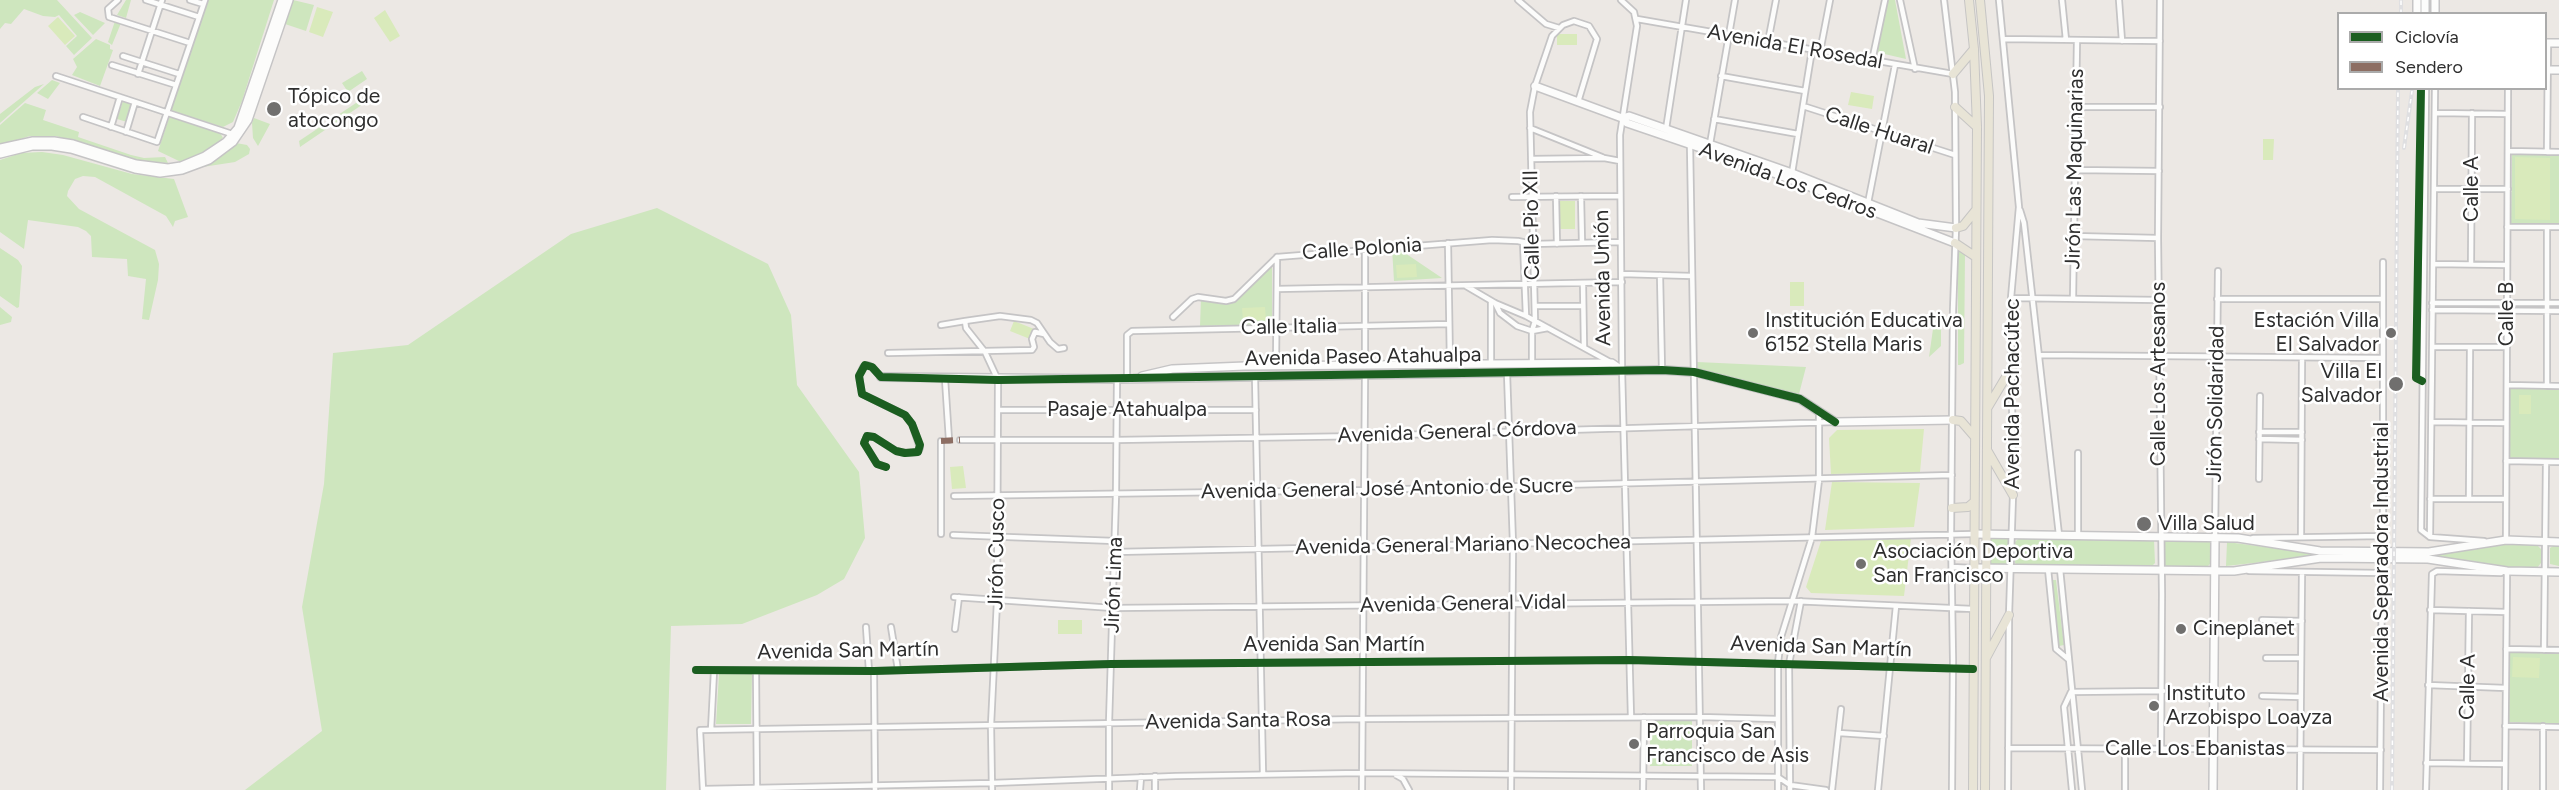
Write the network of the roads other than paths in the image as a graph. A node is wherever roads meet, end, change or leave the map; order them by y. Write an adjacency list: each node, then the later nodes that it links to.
1 (118, 0): 27 (street)
2 (146, 0): 21 (street)
3 (189, 0): 22 (street)
4 (282, 0): 81 (street)
5 (289, 0): 81 (street)
6 (1518, 0): 26 (street)
7 (1621, 0): 24 (street)
8 (1686, 0): 25 (street)
9 (1735, 0): 28 (street)
10 (1776, 0): 34 (street)
11 (1830, 0): 40 (street)
12 (1885, 0): 42 (street)
13 (1900, 0): 46 (street)
14 (1944, 0): 51 (street)
15 (1969, 0): 39 (main road, Avenida Pachacútec)
16 (1980, 0): 97 (main road, Avenida Pachacútec)
17 (2000, 0): 29 (street, Avenida Pachacútec)
18 (2062, 0): 30 (street, Jirón Las Maquinarias)
19 (2119, 0): 32 (street)
20 (2160, 0): 33 (street, Calle Los Artesanos)
21 (161, 2): 23 (street); 27 (street)
22 (204, 2): 23 (street)
23 (199, 17): 35 (street)
24 (1637, 19): 25 (street, Avenida El Rosedal); 72 (street, Avenida Unión)
25 (1682, 27): 28 (street, Avenida El Rosedal); 77 (street)
26 (1559, 28): 55 (street, Calle Pio XII); 62 (street)
27 (152, 30): 35 (street); 43 (street)
28 (1728, 35): 34 (street, Avenida El Rosedal); 53 (street)
29 (2004, 39): 30 (street); 107 (street, Avenida Pachacútec)
30 (2066, 40): 31 (street)
31 (2077, 40): 32 (street); 65 (street, Jirón Las Maquinarias)
32 (2122, 40): 33 (street)
33 (2160, 41): 66 (street, Calle Los Artesanos)
34 (1768, 42): 38 (street, Avenida El Rosedal)
35 (190, 43): 50 (street)
36 (2547, 43): 37 (street); 47 (street)
37 (2559, 43)
38 (1812, 50): 40 (street, Avenida El Rosedal); 59 (street)
39 (1974, 50): 51 (main road); 75 (main road, Avenida Pachacútec)
40 (1820, 52): 42 (street, Avenida El Rosedal)
41 (123, 56): 43 (street)
42 (1872, 61): 45 (street, Avenida El Rosedal)
43 (142, 62): 49 (street); 50 (street)
44 (112, 65): 49 (street)
45 (1895, 65): 46 (street, Avenida El Rosedal); 79 (street)
46 (1915, 69): 51 (street, Avenida El Rosedal)
47 (2547, 70): 48 (street); 86 (street)
48 (2559, 70)
49 (138, 74): 54 (street)
50 (179, 74): 54 (street)
51 (1953, 74): 64 (street)
52 (56, 76): 60 (street)
53 (1721, 76): 59 (street); 73 (street)
54 (176, 86): 67 (street)
55 (1535, 86): 62 (street, Avenida Los Cedros); 76 (street, Calle Pio XII)
56 (2426, 90): 266 (street, Avenida Separadora Industrial)
57 (2435, 90): 68 (street)
58 (2508, 90): 70 (street, Calle B)
59 (1805, 91): 63 (street)
60 (120, 97): 61 (street); 74 (street)
61 (135, 102): 67 (street); 78 (street)
62 (1578, 102): 72 (street, Avenida Los Cedros)
63 (1803, 106): 79 (street, Calle Huaral); 80 (street)
64 (1956, 107): 75 (main road); 89 (street)
65 (2076, 107): 66 (street); 93 (street, Jirón Las Maquinarias)
66 (2160, 107): 94 (street, Calle Los Artesanos)
67 (166, 112): 78 (street); 81 (street)
68 (2436, 113): 69 (street); 99 (street)
69 (2472, 113): 70 (street); 98 (street, Calle A)
70 (2508, 114): 85 (street, Calle B)
71 (83, 117): 74 (street)
72 (1622, 118): 77 (street, Avenida Los Cedros); 83 (street, Avenida Los Cedros); 92 (street, Avenida Unión)
73 (1714, 119): 80 (street); 82 (street)
74 (111, 127): 78 (street)
75 (1977, 127): 96 (main road, Avenida Pachacútec)
76 (1530, 128): 90 (street); 91 (street, Calle Pio XII)
77 (1666, 129): 82 (street, Avenida Los Cedros)
78 (126, 132)
79 (1882, 132): 89 (street, Calle Huaral); 106 (street)
80 (1798, 134): 95 (street)
81 (236, 136): 84 (street); 88 (street)
82 (1710, 144): 95 (street, Avenida Los Cedros)
83 (1690, 145): 115 (street, Avenida Los Cedros); 134 (street)
84 (0, 148)
85 (2508, 151): 86 (street); 100 (street, Calle B)
86 (2547, 152): 87 (street)
87 (2559, 152)
88 (0, 154)
89 (1955, 155): 113 (street)
90 (1604, 158): 91 (street); 92 (street)
91 (1531, 159): 105 (street, Calle Pio XII)
92 (1620, 161): 103 (street, Avenida Unión)
93 (2075, 170): 94 (street); 114 (street, Jirón Las Maquinarias)
94 (2158, 171): 116 (street, Calle Los Artesanos)
95 (1792, 173): 106 (street, Avenida Los Cedros)
96 (1977, 187): 97 (main road); 108 (main road, Avenida Pachacútec)
97 (1989, 187): 205 (main road, Avenida Pachacútec)
98 (2472, 188): 99 (street); 100 (street); 129 (street, Calle A)
99 (2435, 189): 128 (street)
100 (2508, 189): 110 (street, Calle B)
101 (1556, 196): 102 (street); 105 (street); 123 (street)
102 (1581, 196): 103 (street); 119 (street)
103 (1620, 196): 120 (street, Avenida Unión)
104 (1512, 197): 105 (street)
105 (1532, 197): 122 (street, Calle Pio XII)
106 (1868, 202): 109 (street, Avenida Los Cedros)
107 (2019, 207): 143 (street, Avenida Pachacútec); 144 (street)
108 (1976, 210): 113 (main road); 126 (main road, Avenida Pachacútec)
109 (1942, 226): 113 (street, Avenida Los Cedros); 115 (street)
110 (2507, 226): 111 (street); 130 (street, Calle B)
111 (2547, 227): 112 (street); 152 (street)
112 (2559, 227)
113 (1956, 228): 121 (street)
114 (2074, 236): 116 (street); 145 (street, Jirón Las Maquinarias)
115 (1941, 238): 121 (street, Avenida Los Cedros)
116 (2158, 238): 148 (street, Calle Los Artesanos)
117 (1523, 242): 118 (street, Calle Polonia); 122 (street, Calle Polonia); 137 (street, Calle Pio XII)
118 (1448, 243): 124 (street, Calle Polonia); 139 (street)
119 (1582, 243): 120 (street, Calle Polonia); 123 (street, Calle Polonia)
120 (1621, 243): 132 (street, Avenida Unión)
121 (1955, 243): 126 (main road); 210 (street)
122 (1532, 244): 123 (street, Calle Polonia); 138 (street, Calle Pio XII)
123 (1557, 244)
124 (1365, 249): 125 (street, Calle Polonia); 141 (street)
125 (1277, 256): 142 (street); 161 (street)
126 (1976, 256): 222 (main road, Avenida Pachacútec)
127 (2383, 262): 147 (street, Avenida Separadora Industrial)
128 (2433, 264): 129 (street); 150 (street)
129 (2471, 264): 130 (street)
130 (2507, 265): 151 (street, Calle B)
131 (2218, 271): 146 (street, Jirón Solidaridad)
132 (1622, 274): 133 (street); 135 (street, Avenida Unión)
133 (1660, 275): 134 (street); 191 (street)
134 (1692, 276): 192 (street)
135 (1622, 282): 136 (street); 190 (street, Avenida Unión)
136 (1583, 283): 138 (street); 155 (street)
137 (1525, 284): 138 (street); 140 (street); 160 (street, Calle Pio XII)
138 (1534, 284): 154 (street, Calle Pio XII)
139 (1449, 286): 140 (street); 141 (street); 164 (street)
140 (1465, 286): 149 (street)
141 (1365, 288): 142 (street); 166 (street)
142 (1277, 289): 167 (street)
143 (2011, 298): 144 (street); 187 (street, Avenida Pachacútec)
144 (2032, 298): 145 (street); 178 (street)
145 (2073, 299): 148 (street)
146 (2217, 299): 147 (street); 180 (street, Jirón Solidaridad)
147 (2383, 299): 182 (street, Avenida Separadora Industrial)
148 (2159, 300): 179 (street, Calle Los Artesanos)
149 (1493, 302): 160 (street); 169 (street); 185 (street)
150 (2432, 303): 151 (street); 156 (street)
151 (2507, 303): 152 (street); 157 (street, Calle B)
152 (2546, 303): 153 (street); 158 (street)
153 (2559, 303)
154 (1534, 306): 155 (street); 163 (street, Calle Pio XII)
155 (1583, 306): 171 (street)
156 (2432, 310): 157 (street); 172 (street)
157 (2507, 310): 158 (street); 174 (street, Calle B)
158 (2546, 311): 159 (street); 202 (street)
159 (2559, 311)
160 (1526, 316): 163 (street)
161 (1173, 317)
162 (964, 321): 165 (street); 170 (street); 176 (street, Jirón Cusco)
163 (1535, 321): 168 (street); 169 (street, Calle Pio XII)
164 (1449, 324): 166 (street, Calle Italia); 184 (street)
165 (940, 325)
166 (1365, 326): 167 (street, Calle Italia); 189 (street)
167 (1276, 328): 188 (street); 198 (street, Calle Italia)
168 (1548, 328): 169 (street); 171 (street)
169 (1532, 331): 186 (street, Calle Pio XII)
170 (1045, 335): 175 (street); 176 (street)
171 (1584, 347): 183 (street)
172 (2433, 347): 173 (street); 214 (street)
173 (2470, 347): 174 (street); 211 (street)
174 (2507, 347): 201 (street, Calle B)
175 (1064, 348)
176 (985, 352): 177 (street); 199 (street, Jirón Cusco)
177 (888, 353)
178 (2039, 355): 179 (street); 260 (street)
179 (2159, 356): 180 (street); 262 (street, Calle Los Artesanos)
180 (2217, 357): 181 (street); 264 (street, Jirón Solidaridad)
181 (2302, 357): 182 (street); 220 (street)
182 (2382, 358): 269 (street, Avenida Separadora Industrial)
183 (1612, 363): 186 (street, Avenida Paseo Atahualpa); 190 (street)
184 (1450, 364): 185 (street, Avenida Paseo Atahualpa); 189 (street, Avenida Paseo Atahualpa)
185 (1491, 364): 186 (street, Avenida Paseo Atahualpa)
186 (1532, 364)
187 (2013, 365): 205 (main road); 246 (street, Avenida Pachacútec)
188 (1276, 366): 189 (street, Avenida Paseo Atahualpa); 198 (street, Avenida Paseo Atahualpa)
189 (1365, 366)
190 (1622, 370): 191 (street, Avenida Paseo Atahualpa); 193 (street, Avenida Paseo Atahualpa); 217 (street, Avenida Unión)
191 (1662, 370): 192 (street, Avenida Paseo Atahualpa)
192 (1694, 372): 209 (street, Avenida Paseo Atahualpa); 216 (street)
193 (1507, 373): 194 (street, Avenida Paseo Atahualpa); 218 (street)
194 (1365, 376): 196 (street, Avenida Paseo Atahualpa); 221 (street)
195 (881, 377): 197 (street, Avenida Paseo Atahualpa); 236 (street)
196 (1255, 378): 198 (street, Avenida Paseo Atahualpa); 207 (street)
197 (945, 379): 199 (street, Avenida Paseo Atahualpa); 224 (street)
198 (1128, 379): 200 (street, Avenida Paseo Atahualpa)
199 (998, 380): 200 (street, Avenida Paseo Atahualpa); 206 (street, Jirón Cusco)
200 (1117, 380): 208 (street, Jirón Lima)
201 (2506, 385): 202 (street); 215 (street, Calle B)
202 (2547, 386): 203 (street)
203 (2559, 386)
204 (2260, 396): 219 (street)
205 (1987, 409): 231 (main road, Avenida Pachacútec)
206 (998, 410): 208 (street, Pasaje Atahualpa); 226 (street, Jirón Cusco)
207 (1256, 410): 208 (street, Pasaje Atahualpa); 223 (street)
208 (1116, 411): 227 (street, Jirón Lima)
209 (1819, 413): 212 (street); 213 (street, Avenida Paseo Atahualpa)
210 (1953, 420): 213 (street, Avenida General Córdova); 222 (main road); 237 (street)
211 (2470, 422): 214 (street); 215 (street); 250 (street)
212 (1819, 423): 213 (street, Avenida General Córdova); 216 (street, Avenida General Córdova); 239 (street)
213 (1835, 423)
214 (2432, 423): 249 (street)
215 (2506, 423): 233 (street, Calle B)
216 (1694, 426): 217 (street, Avenida General Córdova); 241 (street)
217 (1624, 427): 218 (street, Avenida General Córdova); 240 (street, Avenida Unión)
218 (1509, 431): 221 (street, Avenida General Córdova); 242 (street)
219 (2259, 432): 220 (street); 228 (street)
220 (2302, 432): 229 (street)
221 (1365, 436): 223 (street, Avenida General Córdova); 243 (street)
222 (1975, 436): 252 (main road, Avenida Pachacútec)
223 (1256, 437): 227 (street, Avenida General Córdova); 244 (street)
224 (949, 440)
225 (960, 440): 226 (street, Avenida General Córdova)
226 (998, 440): 227 (street, Avenida General Córdova); 248 (street, Jirón Cusco)
227 (1116, 440): 245 (street, Jirón Lima)
228 (2259, 440): 229 (street); 238 (street)
229 (2302, 440): 265 (street)
230 (940, 441): 254 (street)
231 (1986, 449): 246 (main road); 257 (main road, Avenida Pachacútec)
232 (2078, 453): 261 (street)
233 (2506, 461): 234 (street); 251 (street, Calle B)
234 (2546, 462): 235 (street); 274 (street)
235 (2559, 462)
236 (886, 467)
237 (1952, 475): 239 (street, Avenida General José Antonio de Sucre); 253 (street)
238 (2259, 479)
239 (1819, 480): 241 (street, Avenida General José Antonio de Sucre); 263 (street)
240 (1625, 483): 241 (street, Avenida General José Antonio de Sucre); 242 (street, Avenida General José Antonio de Sucre); 273 (street, Avenida Unión)
241 (1695, 483): 270 (street)
242 (1511, 486): 243 (street, Avenida General José Antonio de Sucre); 277 (street)
243 (1365, 490): 244 (street, Avenida General José Antonio de Sucre); 278 (street)
244 (1257, 492): 245 (street, Avenida General José Antonio de Sucre); 279 (street)
245 (1116, 495): 248 (street, Avenida General José Antonio de Sucre); 272 (street, Jirón Lima)
246 (2013, 495): 259 (street, Avenida Pachacútec)
247 (954, 496): 248 (street, Avenida General José Antonio de Sucre)
248 (998, 496): 267 (street, Jirón Cusco)
249 (2430, 499): 250 (street); 266 (street)
250 (2469, 499): 251 (street)
251 (2506, 499): 271 (street, Calle B)
252 (1974, 502): 253 (main road); 256 (main road, Avenida Pachacútec)
253 (1952, 508): 255 (street)
254 (941, 534)
255 (1951, 534): 256 (street, Avenida General Mariano Necochea); 263 (street, Avenida General Mariano Necochea); 281 (street)
256 (1974, 534): 257 (street); 282 (main road, Avenida Pachacútec)
257 (1986, 534): 259 (street); 283 (main road, Avenida Pachacútec)
258 (953, 535): 267 (street)
259 (2010, 535): 260 (street); 284 (street, Avenida Pachacútec)
260 (2059, 535): 261 (street)
261 (2078, 535): 262 (street)
262 (2160, 536): 264 (street); 287 (street, Calle Los Artesanos)
263 (1812, 537): 270 (street, Avenida General Mariano Necochea); 296 (street)
264 (2215, 537): 268 (street); 288 (street, Jirón Solidaridad)
265 (2301, 537): 268 (street); 269 (street)
266 (2430, 537): 275 (street)
267 (998, 538): 272 (street); 295 (street, Jirón Cusco)
268 (2238, 538): 275 (street)
269 (2383, 538): 294 (street, Avenida Separadora Industrial, bridge)
270 (1696, 539): 273 (street, Avenida General Mariano Necochea); 297 (street)
271 (2506, 540): 274 (street); 275 (street)
272 (1115, 541): 280 (street, Jirón Lima)
273 (1627, 541): 277 (street, Avenida General Mariano Necochea); 300 (street, Avenida Unión)
274 (2546, 541): 276 (street); 292 (street)
275 (2493, 542)
276 (2559, 542)
277 (1513, 544): 278 (street, Avenida General Mariano Necochea); 299 (street)
278 (1365, 548): 279 (street, Avenida General Mariano Necochea); 301 (street)
279 (1258, 549): 280 (street, Avenida General Mariano Necochea); 303 (street)
280 (1115, 552): 304 (street, Jirón Lima)
281 (1952, 567): 282 (street); 305 (street)
282 (1974, 567): 283 (street); 306 (main road, Avenida Pachacútec)
283 (1986, 568): 284 (street); 321 (main road, Avenida Pachacútec)
284 (2010, 568): 285 (street); 310 (street, Avenida Pachacútec)
285 (2048, 569): 286 (street); 322 (street)
286 (2060, 569): 287 (street); 322 (street)
287 (2162, 570): 288 (street); 343 (street, Calle Los Artesanos)
288 (2215, 571): 289 (street); 370 (street, Jirón Solidaridad)
289 (2235, 571): 290 (street); 291 (street)
290 (2302, 572): 294 (street); 312 (street)
291 (2507, 572): 292 (street); 307 (street); 309 (street)
292 (2545, 572): 293 (street); 317 (street)
293 (2559, 572)
294 (2382, 573): 372 (street, Avenida Separadora Industrial)
295 (997, 601): 304 (street, Avenida General Vidal); 315 (street, Avenida General Vidal); 331 (street, Jirón Cusco)
296 (1793, 601): 297 (street, Avenida General Vidal); 298 (street, Avenida General Vidal); 327 (street)
297 (1697, 602): 300 (street, Avenida General Vidal); 325 (street)
298 (1801, 602): 302 (street, Avenida General Vidal); 330 (street)
299 (1512, 603): 300 (street, Avenida General Vidal); 301 (street, Avenida General Vidal); 324 (street)
300 (1628, 603): 323 (street, Avenida Unión)
301 (1365, 606): 303 (street, Avenida General Vidal); 326 (street)
302 (1896, 606): 305 (street, Avenida General Vidal); 332 (street)
303 (1260, 607): 304 (street, Avenida General Vidal); 329 (street)
304 (1113, 608): 328 (street, Jirón Lima)
305 (1952, 608): 306 (street, Avenida General Vidal); 333 (street)
306 (1973, 609): 334 (main road, Avenida Pachacútec)
307 (2430, 610): 308 (street); 340 (street)
308 (2469, 611): 309 (street); 341 (street, Calle A)
309 (2506, 612): 316 (street)
310 (2009, 615): 321 (main road); 365 (street, Avenida Pachacútec)
311 (2262, 620): 312 (street)
312 (2302, 621): 320 (street)
313 (866, 627): 339 (street)
314 (891, 627): 336 (street)
315 (955, 629)
316 (2506, 649): 317 (street); 342 (street)
317 (2544, 650): 318 (street)
318 (2559, 650)
319 (2266, 658): 320 (street)
320 (2301, 658): 346 (street)
321 (1985, 659): 406 (main road, Avenida Pachacútec)
322 (2068, 659): 344 (street)
323 (1629, 660): 324 (street, Avenida San Martín); 325 (street, Avenida San Martín); 348 (street, Avenida Unión)
324 (1511, 661): 326 (street, Avenida San Martín); 351 (street)
325 (1699, 661): 327 (street, Avenida San Martín); 350 (street)
326 (1364, 663): 329 (street, Avenida San Martín); 352 (street)
327 (1778, 663): 330 (street, Avenida San Martín); 353 (street)
328 (1111, 664): 329 (street, Avenida San Martín); 331 (street, Avenida San Martín); 355 (street, Jirón Lima)
329 (1261, 664): 354 (street)
330 (1790, 664): 332 (street, Avenida San Martín); 388 (street)
331 (993, 666): 336 (street, Avenida San Martín); 356 (street, Jirón Cusco)
332 (1891, 667): 333 (street, Avenida San Martín); 364 (street)
333 (1953, 669): 334 (street, Avenida San Martín); 404 (street)
334 (1973, 669): 405 (main road, Avenida Pachacútec)
335 (696, 670): 337 (street, Avenida San Martín)
336 (898, 670): 339 (street, Avenida San Martín)
337 (714, 671): 338 (street, Avenida San Martín); 362 (street)
338 (756, 671): 339 (street, Avenida San Martín); 360 (street)
339 (871, 671): 361 (street)
340 (2428, 686): 341 (street); 373 (street)
341 (2468, 687): 342 (street); 374 (street, Calle A)
342 (2506, 688): 357 (street)
343 (2163, 691): 344 (street); 369 (street, Calle Los Artesanos)
344 (2071, 692): 366 (street); 367 (street)
345 (2262, 696): 346 (street)
346 (2301, 697): 371 (street)
347 (1841, 709): 363 (street)
348 (1631, 717): 349 (street, Avenida Santa Rosa); 351 (street, Avenida Santa Rosa)
349 (1644, 717): 350 (street, Avenida Santa Rosa); 381 (street)
350 (1700, 717): 353 (street, Avenida Santa Rosa); 382 (street)
351 (1510, 718): 352 (street, Avenida Santa Rosa); 379 (street)
352 (1362, 719): 354 (street, Avenida Santa Rosa); 376 (street)
353 (1777, 719): 384 (street)
354 (1262, 720): 355 (street, Avenida Santa Rosa); 377 (street)
355 (1109, 723): 356 (street, Avenida Santa Rosa); 385 (street, Jirón Lima)
356 (992, 725): 361 (street, Avenida Santa Rosa); 386 (street, Jirón Cusco)
357 (2505, 726): 358 (street); 375 (street)
358 (2543, 726): 359 (street); 416 (street)
359 (2559, 727)
360 (756, 729): 361 (street, Avenida Santa Rosa); 362 (street, Avenida Santa Rosa); 390 (street)
361 (874, 729): 387 (street)
362 (711, 730): 389 (street, Avenida Santa Rosa)
363 (1839, 733): 364 (street); 402 (street)
364 (1884, 736): 403 (street)
365 (2008, 748): 366 (street, Calle Los Ebanistas); 407 (street, Avenida Pachacútec)
366 (2068, 748): 367 (street, Calle Los Ebanistas); 408 (street)
367 (2077, 748): 368 (street, Calle Los Ebanistas); 409 (street)
368 (2125, 748): 369 (street, Calle Los Ebanistas); 410 (street)
369 (2161, 749): 370 (street, Calle Los Ebanistas)
370 (2213, 749): 371 (street, Calle Los Ebanistas); 411 (street, Jirón Solidaridad)
371 (2301, 750): 372 (street, Calle Los Ebanistas); 412 (street)
372 (2381, 750): 413 (street, Avenida Separadora Industrial)
373 (2426, 763): 374 (street); 414 (street)
374 (2467, 763): 375 (street)
375 (2505, 764): 415 (street)
376 (1360, 773): 377 (street); 378 (street); 395 (street)
377 (1263, 774): 380 (street)
378 (1394, 774): 379 (street); 396 (street)
379 (1511, 774): 381 (street); 397 (street)
380 (1155, 776): 383 (street); 394 (street)
381 (1643, 776): 382 (street); 398 (street)
382 (1701, 776): 384 (street); 399 (street)
383 (1141, 777): 385 (street); 393 (street)
384 (1778, 777): 388 (street); 400 (street)
385 (1109, 778): 386 (street); 392 (street, Jirón Lima)
386 (992, 783): 387 (street); 391 (street, Jirón Cusco)
387 (875, 788): 390 (street)
388 (1790, 788): 401 (street)
389 (703, 789): 390 (street)
390 (757, 789)
391 (992, 790)
392 (1109, 790)
393 (1140, 790)
394 (1155, 790)
395 (1362, 790)
396 (1409, 790)
397 (1511, 790)
398 (1643, 790)
399 (1701, 790)
400 (1779, 790)
401 (1826, 790)
402 (1832, 790)
403 (1878, 790)
404 (1952, 790)
405 (1973, 790)
406 (1985, 790)
407 (2008, 790)
408 (2073, 790)
409 (2082, 790)
410 (2125, 790)
411 (2213, 790)
412 (2300, 790)
413 (2380, 790)
414 (2426, 790)
415 (2505, 790)
416 (2543, 790)

